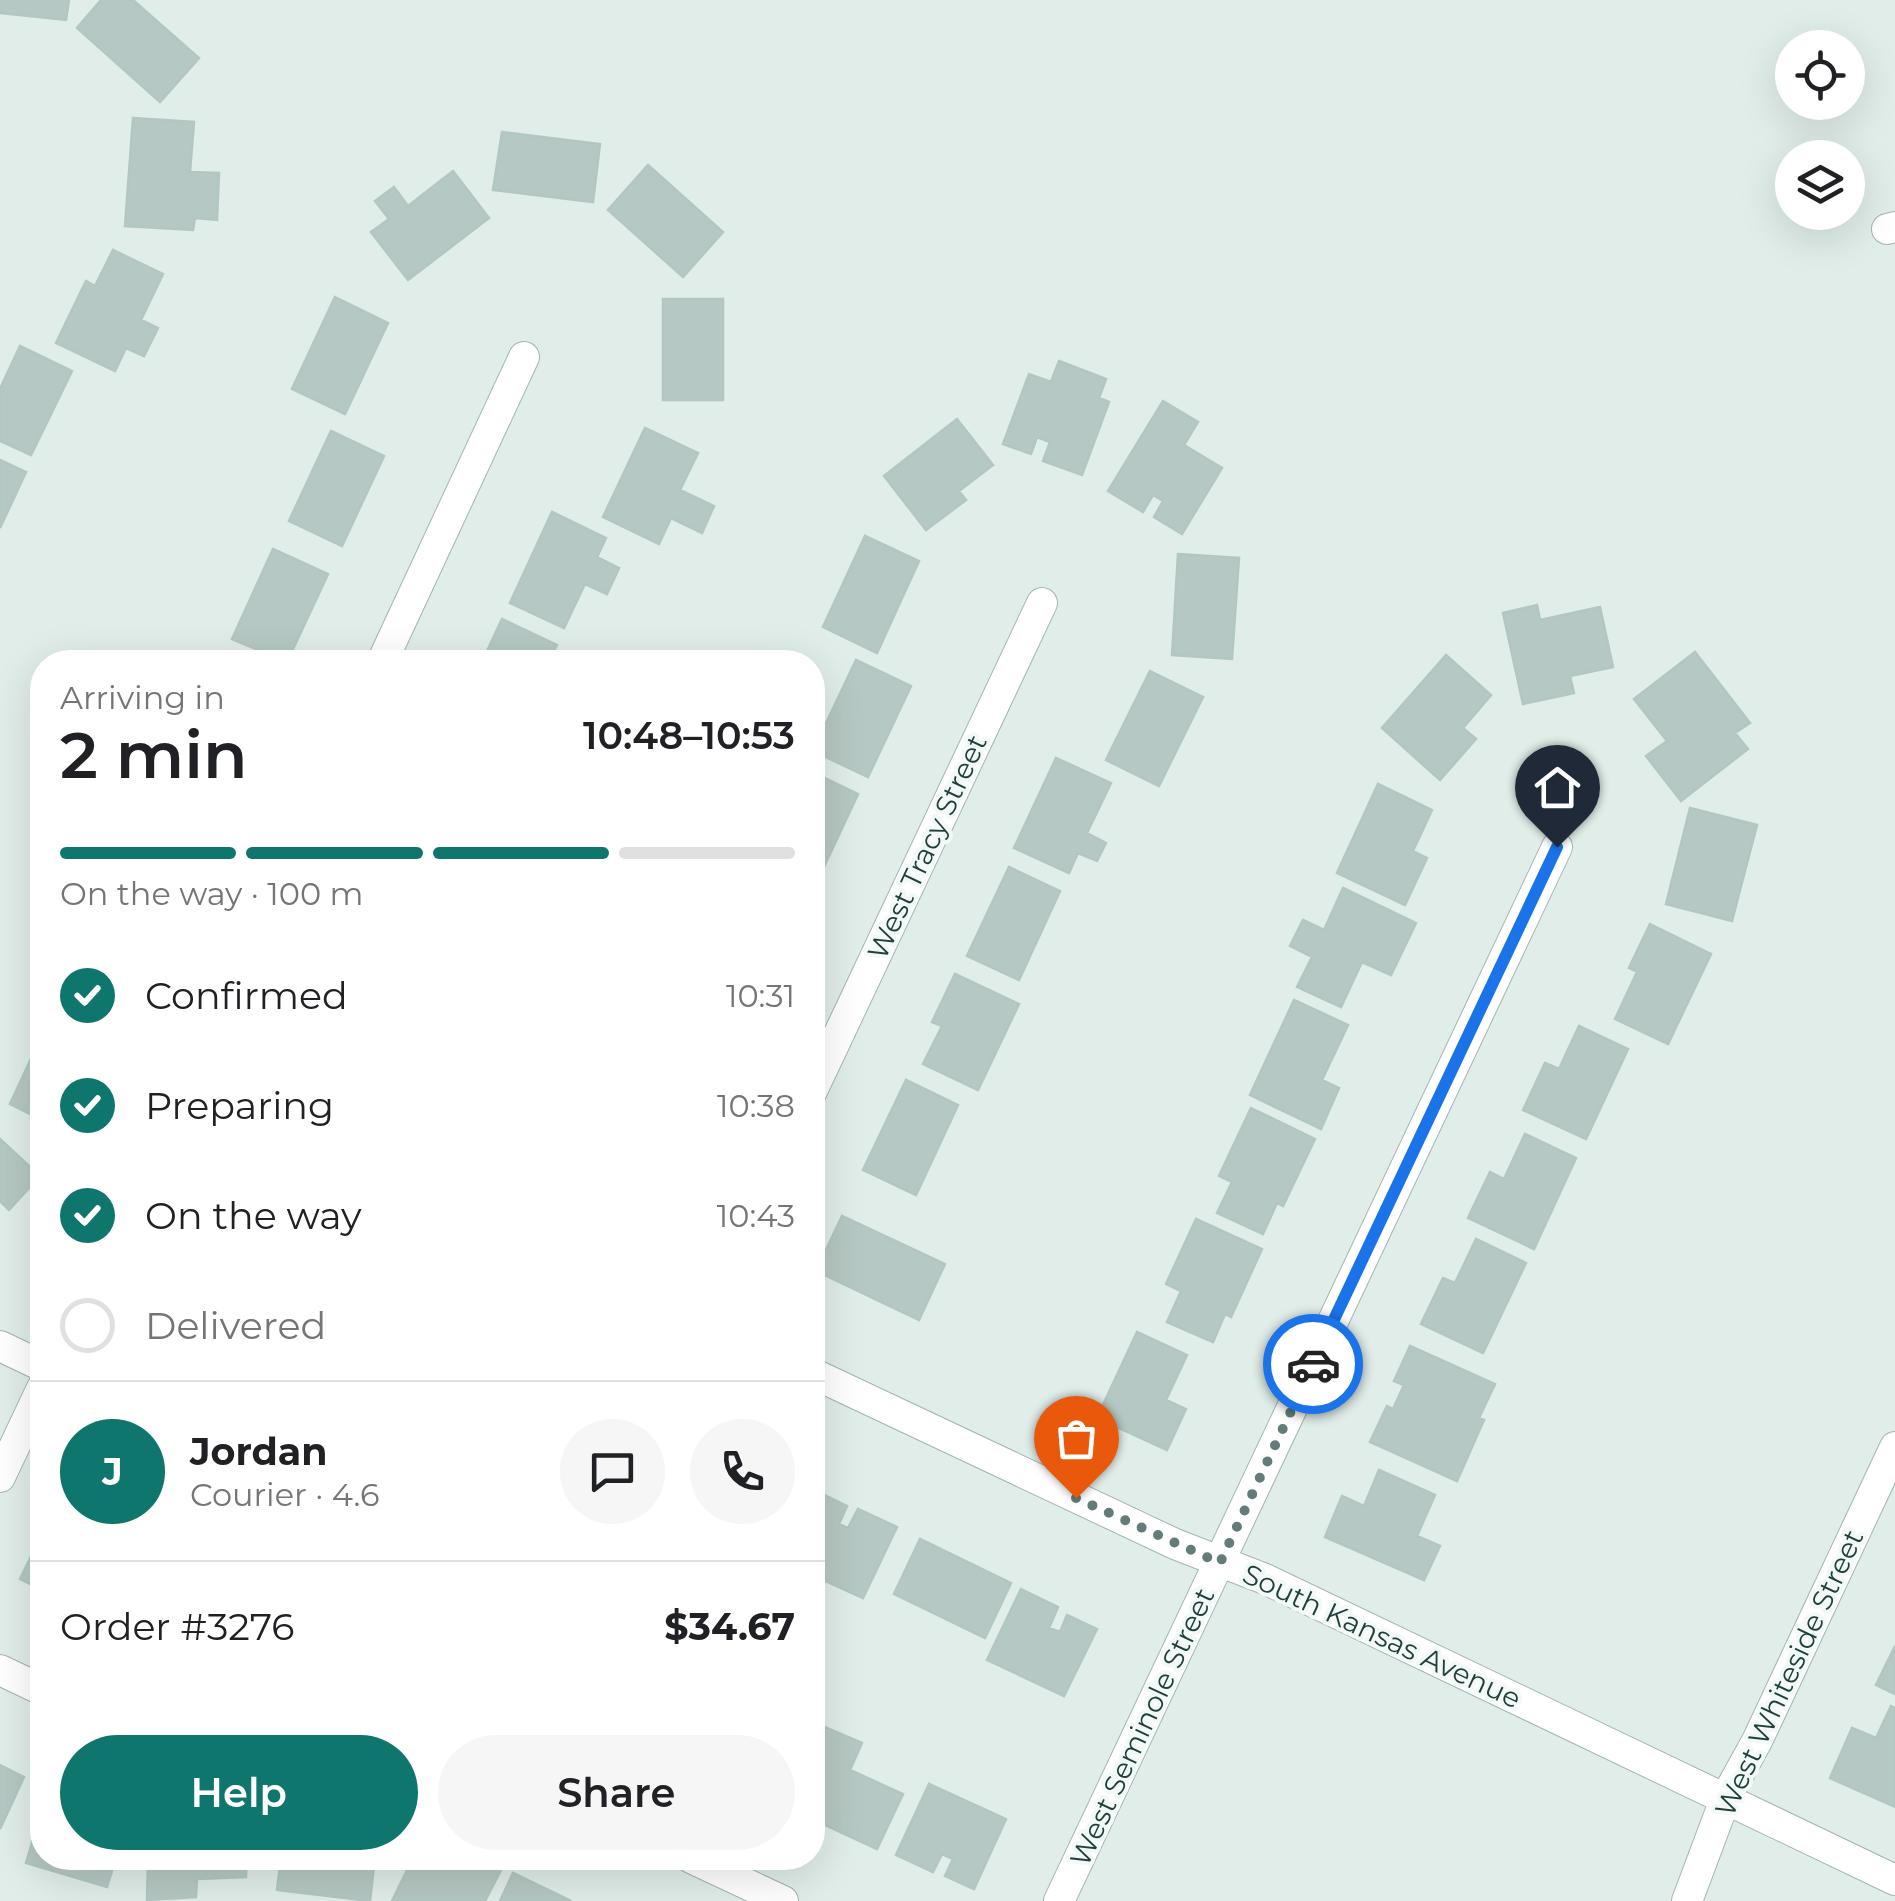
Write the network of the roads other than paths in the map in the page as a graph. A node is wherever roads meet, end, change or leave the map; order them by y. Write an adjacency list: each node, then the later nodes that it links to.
1 (524, 356): 3 (street)
2 (1042, 603): 5 (street, West Tracy Street)
3 (388, 650)
4 (1557, 847): 12 (street, West Seminole Street)
5 (825, 1063)
6 (0, 1346): 7 (street)
7 (30, 1360)
8 (825, 1379): 12 (street, South Kansas Avenue)
9 (30, 1413): 11 (street)
10 (1895, 1447): 15 (street, West Whiteside Street)
11 (0, 1476)
12 (1220, 1563): 15 (street, South Kansas Avenue); 19 (street, West Seminole Street)
13 (0, 1670): 14 (street)
14 (30, 1684)
15 (1726, 1798): 17 (street, South Kansas Avenue); 20 (street, West Whiteside Street)
16 (718, 1870): 18 (street)
17 (1895, 1880)
18 (784, 1901)
19 (1059, 1901)
20 (1687, 1901)

